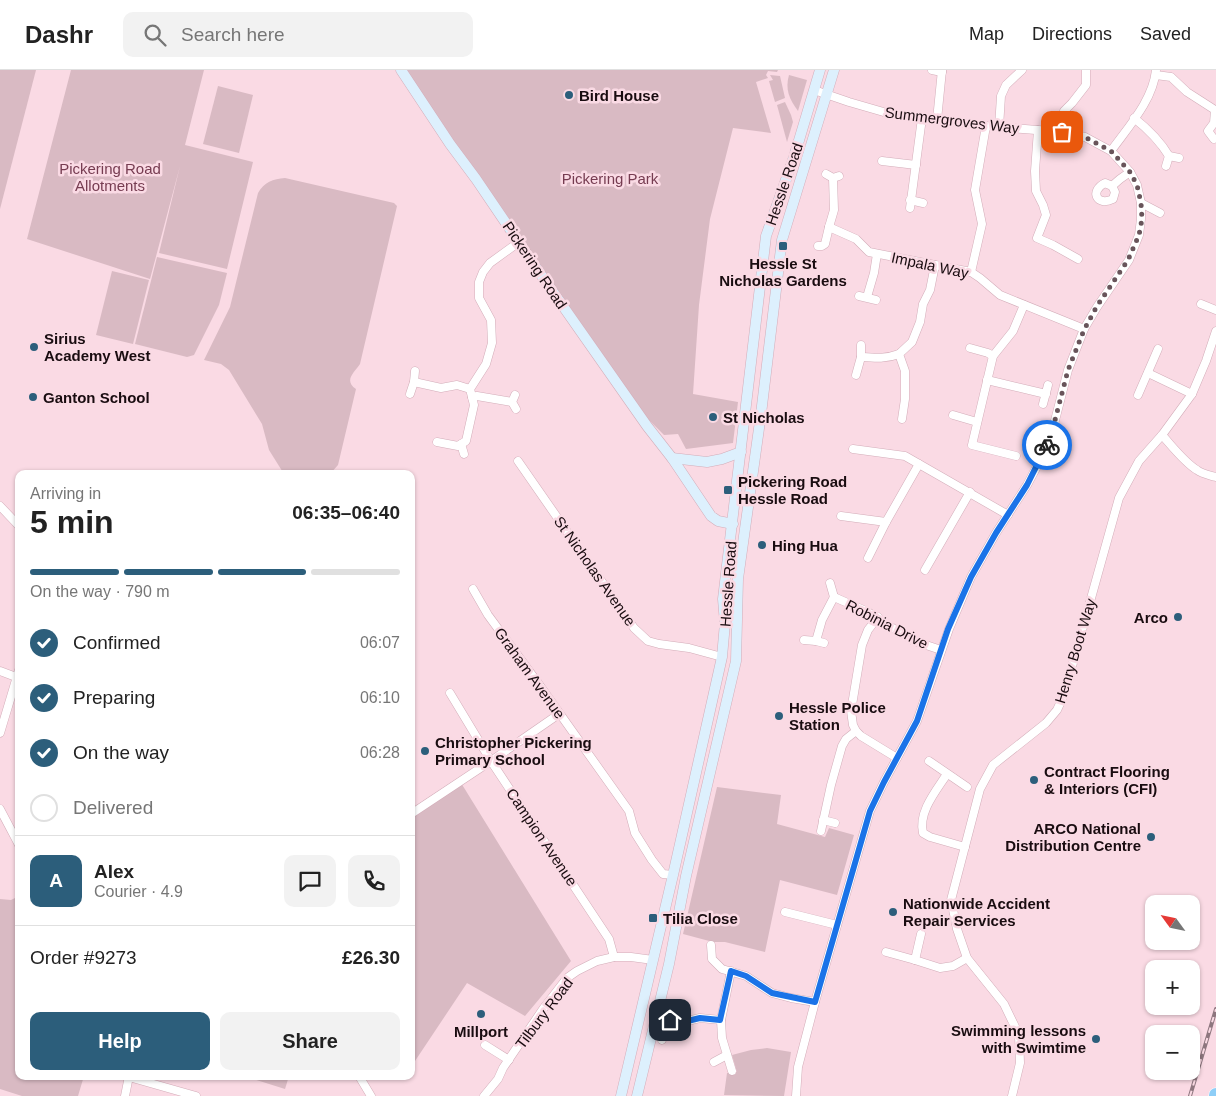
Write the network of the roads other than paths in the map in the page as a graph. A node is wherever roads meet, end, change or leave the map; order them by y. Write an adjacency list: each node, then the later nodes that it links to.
1 (401, 70): 35 (street, Pickering Road)
2 (820, 70): 9 (street, Hessle Road)
3 (834, 70): 10 (street, Hessle Road)
4 (932, 70): 6 (street)
5 (1086, 70): 18 (street)
6 (942, 71): 14 (street)
7 (1020, 71): 16 (street)
8 (1156, 72): 11 (street); 13 (street)
9 (814, 90): 10 (street, Summergroves Way); 22 (street, Hessle Road)
10 (826, 94): 12 (street, Summergroves Way); 24 (street, Hessle Road)
11 (1216, 110): 19 (street)
12 (922, 118): 14 (street, Summergroves Way); 26 (street)
13 (1134, 118): 20 (street); 21 (street)
14 (937, 120): 15 (street, Summergroves Way)
15 (986, 126): 16 (street, Summergroves Way); 40 (street)
16 (999, 127): 17 (street, Summergroves Way)
17 (1038, 130): 18 (street, Summergroves Way); 38 (street)
18 (1062, 132): 20 (street, Summergroves Way)
19 (1214, 139)
20 (1111, 151): 28 (street, Summergroves Way)
21 (1169, 156): 23 (street); 27 (street)
22 (794, 157): 24 (street); 73 (street, Hessle Road)
23 (1179, 158)
24 (806, 161): 144 (street, Hessle Road)
25 (882, 161): 26 (street)
26 (916, 165): 31 (street)
27 (1166, 166)
28 (1130, 172): 30 (street); 32 (street, Summergroves Way)
29 (833, 176): 34 (street)
30 (1112, 186)
31 (923, 203)
32 (1141, 203): 33 (street); 45 (street, Summergroves Way)
33 (1160, 213)
34 (830, 227): 36 (street); 37 (street, Impala Way)
35 (519, 242): 59 (street); 76 (street, Pickering Road)
36 (818, 246)
37 (878, 254): 39 (street, Impala Way); 41 (street)
38 (1078, 259)
39 (936, 265): 40 (street, Impala Way); 50 (street)
40 (971, 272): 43 (street, Impala Way)
41 (876, 300)
42 (1201, 304): 44 (street)
43 (1024, 305): 45 (street, Impala Way); 51 (street)
44 (1216, 310)
45 (1084, 330): 82 (street, Summergroves Way)
46 (1216, 331): 62 (street, Henry Boot Way)
47 (860, 345): 52 (street)
48 (970, 348): 51 (street)
49 (1158, 349): 54 (street)
50 (899, 354): 52 (street); 67 (street)
51 (993, 356): 56 (street)
52 (861, 357): 55 (street)
53 (415, 371): 57 (street)
54 (1148, 373): 62 (street); 63 (street)
55 (856, 375)
56 (988, 380): 61 (street); 68 (street)
57 (414, 382): 59 (street); 60 (street)
58 (1048, 385): 61 (street)
59 (471, 393): 64 (street); 71 (street)
60 (410, 394)
61 (1046, 394): 65 (street)
62 (1192, 394): 69 (street, Henry Boot Way)
63 (1138, 395)
64 (514, 402)
65 (1043, 404)
66 (953, 415): 68 (street)
67 (902, 419)
68 (978, 422): 75 (street)
69 (1162, 435): 79 (street); 114 (street, Henry Boot Way)
70 (437, 442): 71 (street)
71 (461, 444): 74 (street)
72 (853, 449): 78 (street)
73 (741, 452): 76 (street); 86 (street, Hessle Road)
74 (464, 454)
75 (1016, 456)
76 (672, 458): 86 (street, Pickering Road)
77 (518, 461): 95 (street, St Nicholas Avenue)
78 (919, 464): 80 (street); 85 (street)
79 (1216, 477)
80 (970, 492): 82 (street); 88 (street)
81 (0, 506): 84 (street)
82 (1008, 515): 94 (street, Summergroves Way)
83 (841, 516): 85 (street)
84 (15, 522)
85 (886, 522): 87 (street)
86 (733, 524): 95 (street, Hessle Road)
87 (868, 558)
88 (925, 570)
89 (830, 583): 91 (street, Robinia Drive)
90 (472, 589): 100 (street, Graham Avenue)
91 (834, 597): 92 (street, Robinia Drive); 93 (street, Robinia Drive)
92 (878, 618): 94 (street, Robinia Drive); 101 (street)
93 (804, 640)
94 (941, 650): 103 (street, Summergroves Way)
95 (722, 657): 115 (street, Hessle Road)
96 (0, 671): 97 (street)
97 (15, 673)
98 (15, 683): 102 (street)
99 (450, 693): 104 (street, Campion Avenue)
100 (559, 714): 104 (street); 115 (street, Graham Avenue)
101 (856, 731): 103 (street); 110 (street)
102 (0, 733)
103 (897, 758): 117 (street, Summergroves Way)
104 (491, 761): 109 (street); 121 (street, Campion Avenue)
105 (928, 761): 106 (street)
106 (947, 774): 107 (street); 114 (street)
107 (968, 787)
108 (0, 809): 113 (street)
109 (415, 811)
110 (823, 820): 111 (street); 112 (street)
111 (835, 823)
112 (821, 831)
113 (15, 837)
114 (965, 847): 122 (street, Henry Boot Way)
115 (673, 875): 123 (street, Hessle Road)
116 (785, 912): 117 (street)
117 (837, 925): 126 (street, Summergroves Way)
118 (921, 934): 124 (street)
119 (711, 945): 125 (street)
120 (886, 952): 124 (street)
121 (614, 957): 123 (street, Tilbury Road); 133 (street, Tilbury Road)
122 (967, 958): 124 (street); 146 (street, Henry Boot Way)
123 (653, 960): 143 (street, Hessle Road)
124 (915, 960)
125 (731, 971): 126 (street); 129 (street)
126 (815, 1002): 145 (street, Summergroves Way)
127 (670, 1008): 128 (street)
128 (670, 1020): 129 (street); 130 (street)
129 (720, 1020): 132 (street)
130 (662, 1040)
131 (485, 1045): 133 (street)
132 (727, 1055): 134 (street); 135 (street)
133 (509, 1060): 142 (street, Tilbury Road)
134 (714, 1062)
135 (732, 1071)
136 (128, 1080): 139 (street)
137 (142, 1080): 140 (street)
138 (361, 1080): 141 (street)
139 (124, 1096)
140 (196, 1096)
141 (371, 1096)
142 (484, 1096)
143 (621, 1096)
144 (637, 1096)
145 (796, 1096)
146 (1012, 1096)

